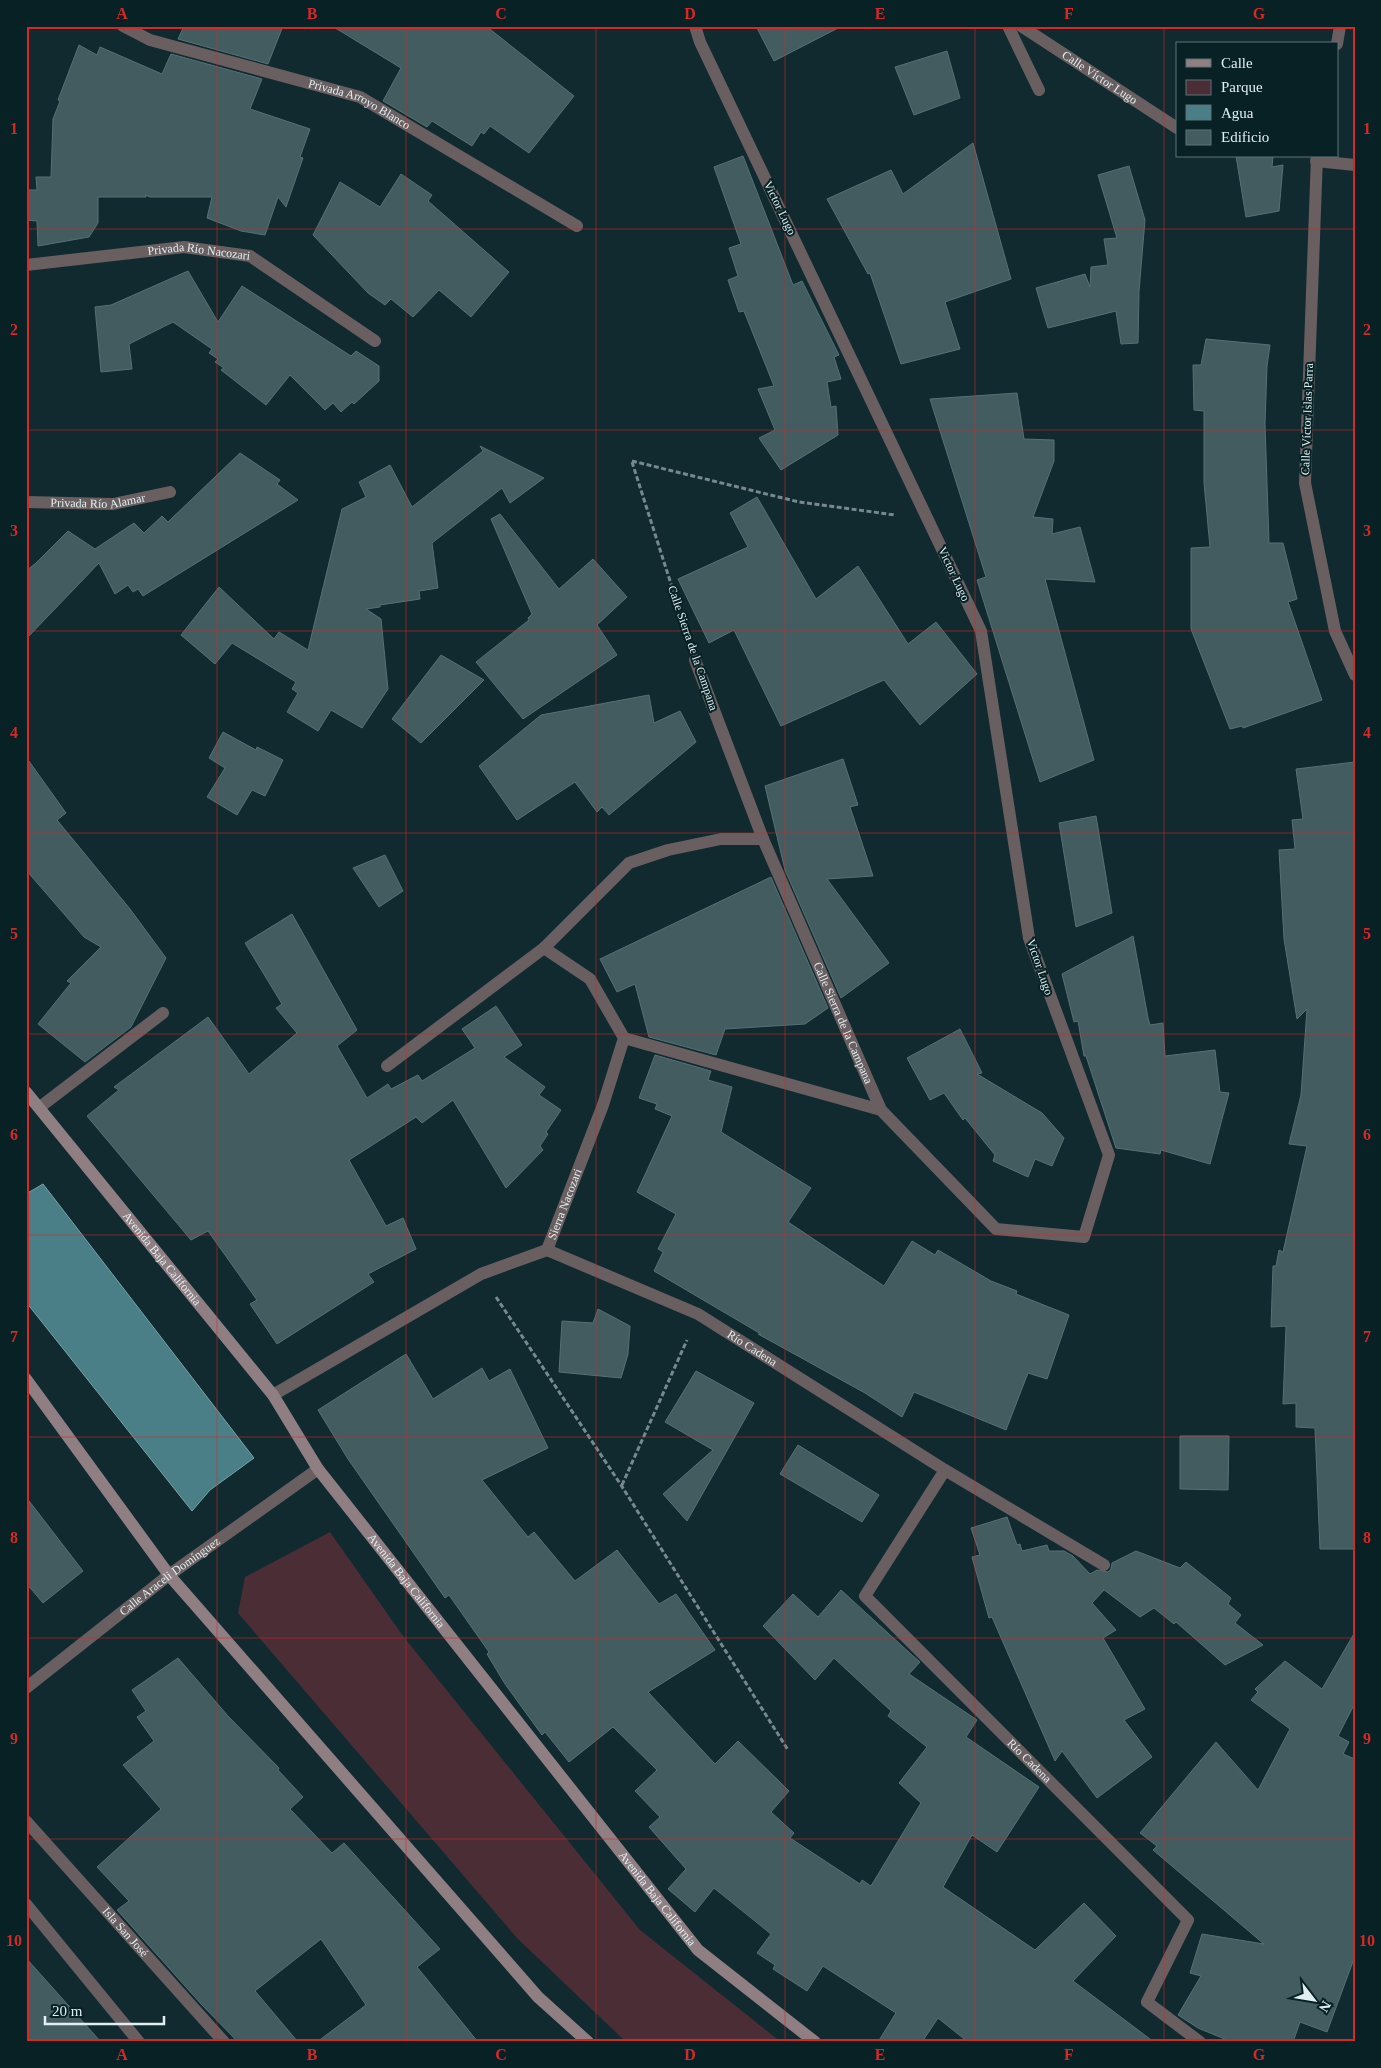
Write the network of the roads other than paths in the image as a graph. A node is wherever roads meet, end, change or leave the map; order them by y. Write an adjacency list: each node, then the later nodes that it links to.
1 (123, 26): 11 (street, Privada Arroyo Blanco)
2 (695, 26): 25 (street, Victor Lugo)
3 (1008, 26): 7 (street)
4 (1022, 26): 8 (street, Calle Víctor Lugo)
5 (1340, 26): 6 (street)
6 (1336, 42)
7 (1039, 90)
8 (1176, 127)
9 (1317, 159): 10 (street); 17 (street, Calle Víctor Islas Parra)
10 (1355, 165)
11 (577, 226)
12 (26, 265): 13 (street, Privada Río Nacozari)
13 (375, 341)
14 (170, 492): 15 (street, Privada Río Alamar)
15 (26, 502)
16 (695, 660): 18 (street, Calle Sierra de la Campana)
17 (1355, 676)
18 (763, 839): 19 (street); 25 (street, Calle Sierra de la Campana)
19 (544, 948): 21 (street); 22 (street)
20 (163, 1013): 24 (street)
21 (624, 1038): 25 (street); 26 (street, Sierra Nacozari)
22 (387, 1066)
23 (26, 1092): 24 (main road, Avenida Baja California)
24 (40, 1107): 30 (main road, Avenida Baja California)
25 (881, 1110)
26 (547, 1250): 30 (street, Sierra Nacozari); 32 (street, Río Cadena)
27 (26, 1380): 29 (main road)
28 (26, 1387): 29 (street)
29 (38, 1394): 34 (main road)
30 (273, 1395): 31 (main road, Avenida Baja California)
31 (318, 1469): 34 (street, Calle Araceli Domínguez); 41 (main road, Avenida Baja California)
32 (945, 1470): 33 (street, Río Cadena); 42 (street, Río Cadena)
33 (1104, 1566)
34 (169, 1575): 35 (street, Calle Araceli Domínguez); 40 (main road)
35 (26, 1688)
36 (26, 1821): 39 (street, Isla San José)
37 (26, 1904): 38 (street)
38 (139, 2042)
39 (224, 2042)
40 (588, 2042)
41 (815, 2042)
42 (1200, 2042)

